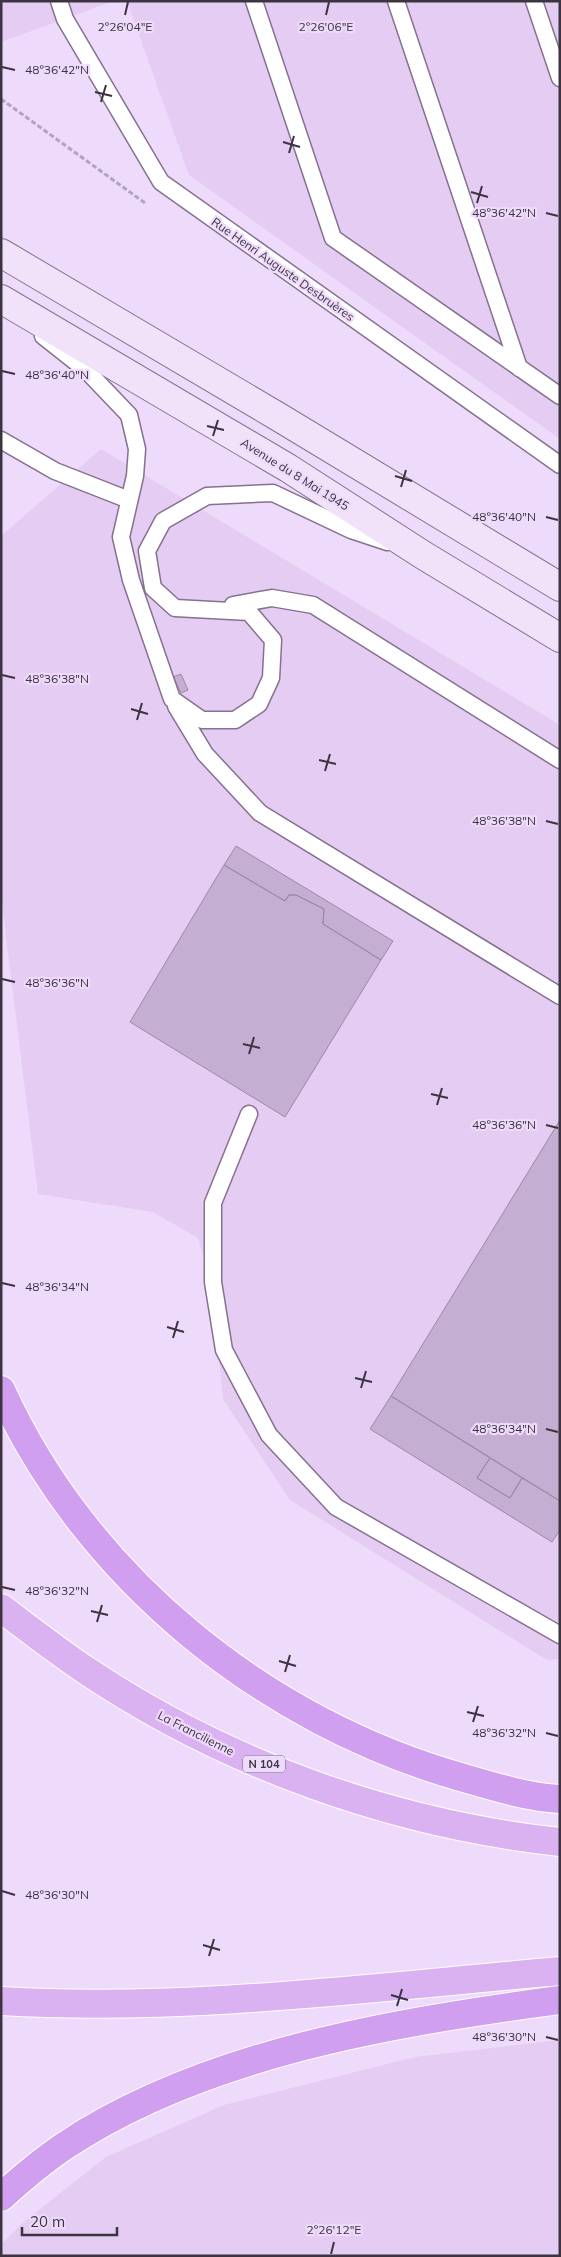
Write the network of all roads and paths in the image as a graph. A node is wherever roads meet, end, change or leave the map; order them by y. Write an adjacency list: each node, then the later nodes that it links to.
1 (59, 1): 12 (lane, Rue Henri Auguste Desbruères)
2 (254, 1): 9 (lane)
3 (396, 1): 9 (lane)
4 (534, 1): 5 (lane)
5 (560, 78)
6 (1, 253): 15 (main road)
7 (1, 299): 14 (main road, Avenue du 8 Mai 1945)
8 (1, 304): 13 (lane)
9 (519, 368): 10 (lane)
10 (560, 396)
11 (1, 440): 13 (lane)
12 (560, 465)
13 (129, 500): 18 (lane)
14 (423, 555): 16 (lane); 17 (main road, Avenue du 8 Mai 1945)
15 (560, 587)
16 (210, 610): 18 (lane); 19 (lane)
17 (560, 638)
18 (172, 700): 20 (lane)
19 (560, 760)
20 (560, 996)
21 (250, 1114): 24 (lane)
22 (1, 1390): 25 (highway)
23 (1, 1608): 26 (highway, La Francilienne / N 104)
24 (560, 1635)
25 (560, 1799)
26 (560, 1842)
27 (560, 1971): 29 (highway)
28 (560, 2000): 30 (highway)
29 (1, 2001)
30 (1, 2197)

